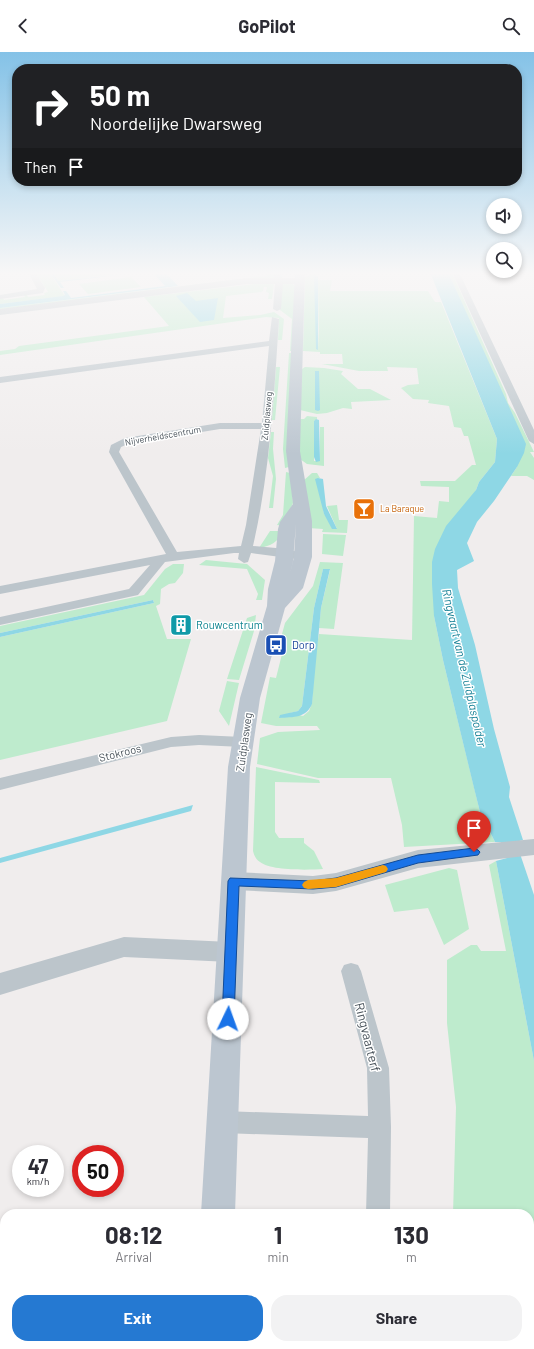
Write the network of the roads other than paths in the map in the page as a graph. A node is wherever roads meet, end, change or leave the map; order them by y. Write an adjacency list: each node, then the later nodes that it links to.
1 (273, 333): 4 (street, Zuidplasweg)
2 (298, 333): 8 (main road, Zuidplasweg)
3 (483, 333): 7 (street)
4 (272, 343): 5 (street); 6 (street, Zuidplasweg)
5 (0, 380)
6 (266, 426): 9 (street, Zuidplasweg); 10 (street, Nijverheidscentrum)
7 (534, 441)
8 (300, 506): 11 (main road, Zuidplasweg); 12 (main road, Zuidplasweg)
9 (244, 555): 10 (street); 11 (street)
10 (168, 557): 13 (street); 15 (street)
11 (284, 557): 12 (street); 14 (main road, Zuidplasweg)
12 (302, 557): 14 (main road, Zuidplasweg)
13 (0, 590)
14 (276, 606): 16 (main road, Zuidplasweg)
15 (0, 621)
16 (242, 742): 17 (street, Stokroos); 19 (main road, Zuidplasweg)
17 (0, 784)
18 (528, 848): 19 (street)
19 (234, 881): 20 (main road, Zuidplasweg)
20 (230, 952): 22 (street); 23 (main road, Zuidplasweg)
21 (351, 971): 24 (street, Ringvaarterf)
22 (0, 984)
23 (223, 1122): 24 (street); 25 (main road, Zuidplasweg)
24 (380, 1127): 26 (street, Ringvaarterf)
25 (218, 1209)
26 (378, 1209)

